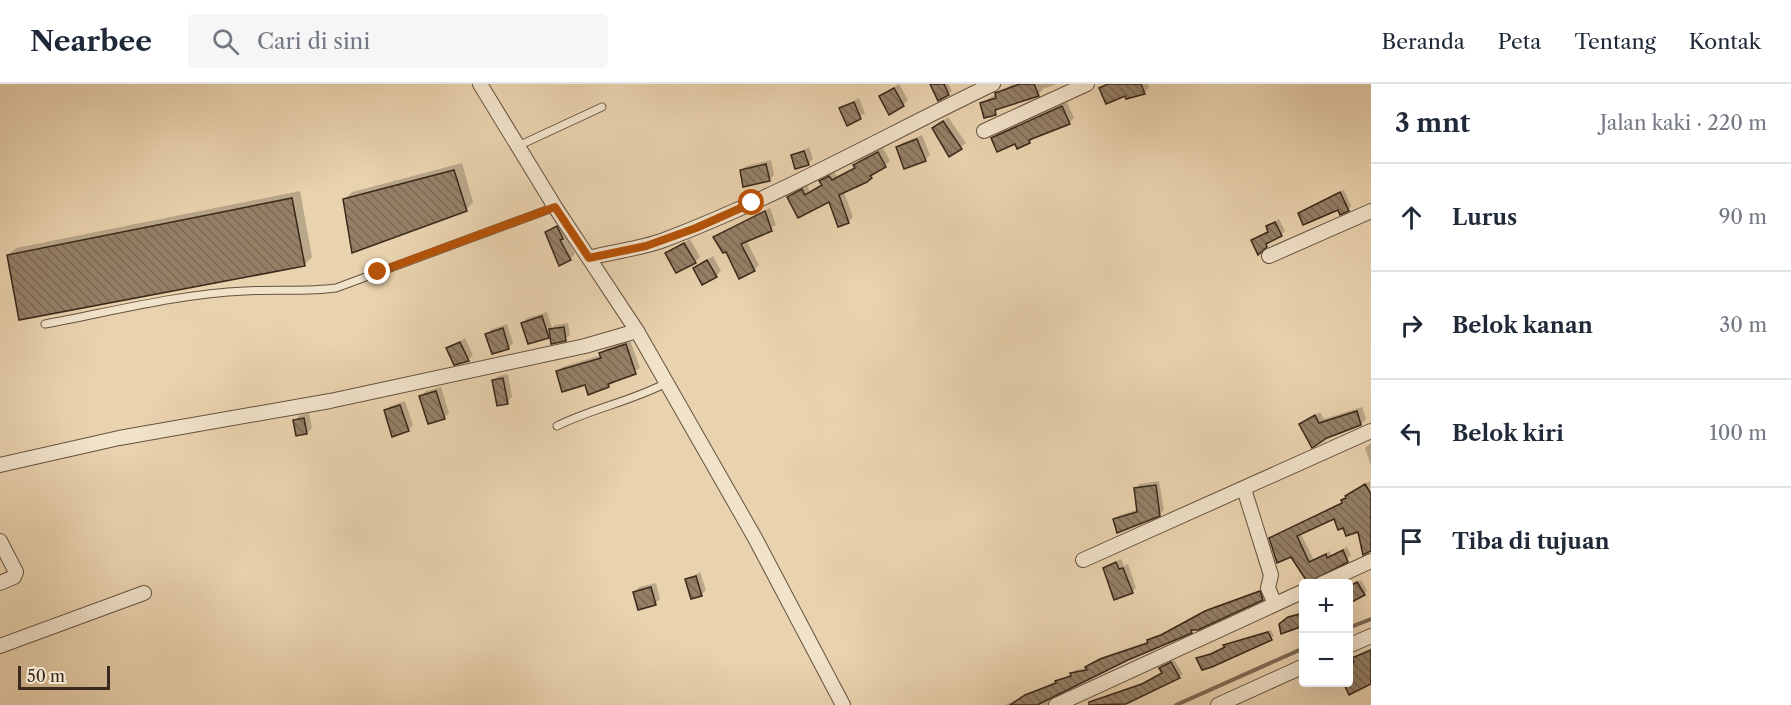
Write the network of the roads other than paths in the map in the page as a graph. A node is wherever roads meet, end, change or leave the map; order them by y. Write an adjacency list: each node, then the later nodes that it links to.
1 (480, 84): 6 (street)
2 (993, 84): 10 (street)
3 (1087, 84): 5 (street)
4 (602, 106): 6 (lane)
5 (984, 131)
6 (519, 146): 7 (street)
7 (555, 207): 10 (street); 11 (lane)
8 (1371, 211): 9 (street)
9 (1269, 256)
10 (589, 258): 12 (street)
11 (45, 324)
12 (637, 331): 13 (street); 16 (street)
13 (668, 382): 14 (lane); 30 (street)
14 (557, 426)
15 (1371, 431): 17 (street)
16 (0, 465)
17 (1244, 489): 19 (street); 25 (street)
18 (1, 545): 22 (street)
19 (1083, 560)
20 (1371, 561): 21 (street)
21 (1332, 579)
22 (0, 583)
23 (144, 593): 28 (street)
24 (1299, 593): 25 (street)
25 (1275, 604): 31 (street)
26 (1371, 636): 27 (street)
27 (1353, 644)
28 (0, 646)
29 (1299, 668): 32 (street)
30 (843, 705)
31 (1056, 705)
32 (1218, 705)

